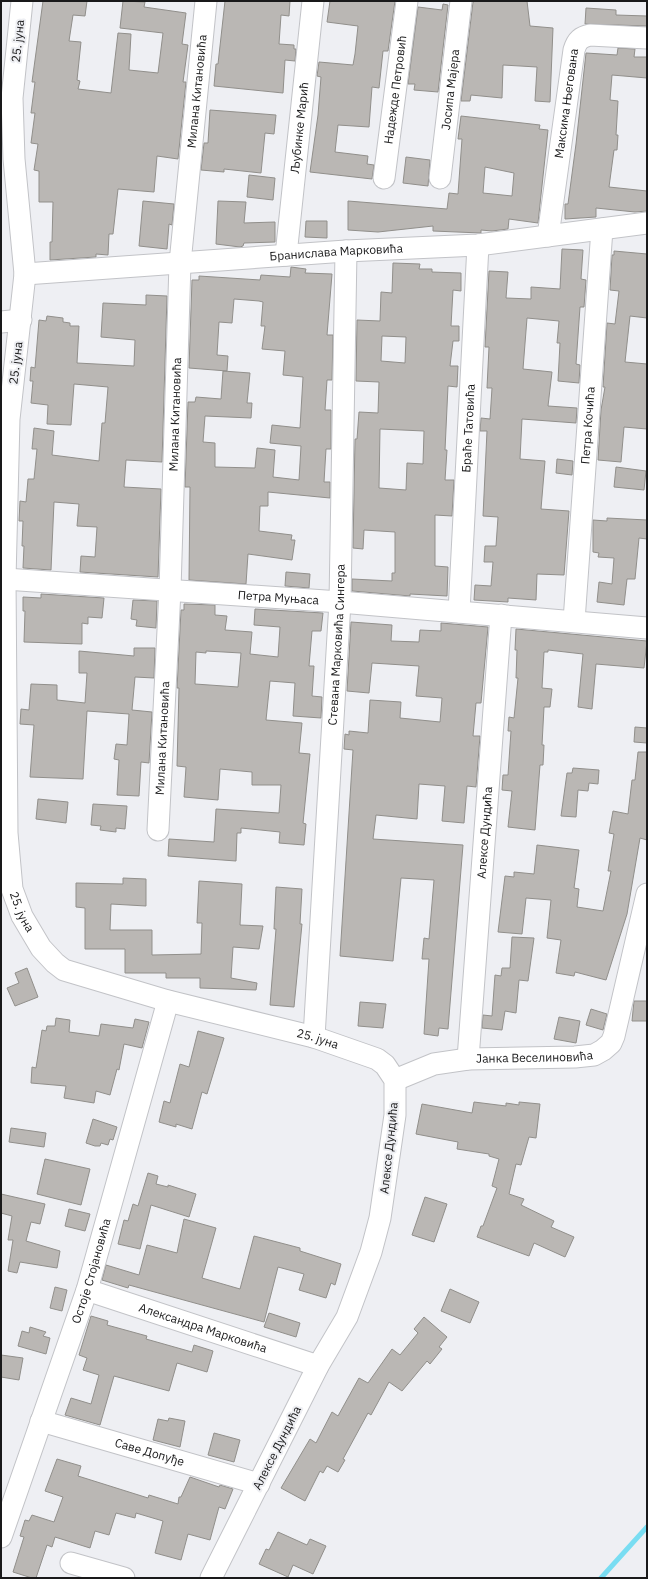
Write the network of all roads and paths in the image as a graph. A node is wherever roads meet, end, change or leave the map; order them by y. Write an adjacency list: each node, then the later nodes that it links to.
1 (22, 1): 7 (street, 25. јуна)
2 (206, 1): 16 (street, Милана Китановића)
3 (313, 1): 15 (street, Љубинке Марић)
4 (407, 1): 8 (street, Надежде Петровић)
5 (461, 1): 9 (street, Јосипа Мајера)
6 (647, 38): 12 (street, Максима Његована)
7 (7, 98): 17 (street, 25. јуна)
8 (384, 178)
9 (440, 178)
10 (647, 223): 11 (street, Бранислава Марковића)
11 (602, 229): 12 (street, Бранислава Марковића); 25 (street, Петра Кочића)
12 (548, 236): 13 (street, Бранислава Марковића)
13 (478, 245): 14 (street, Бранислава Марковића); 23 (street, Браће Татовића)
14 (346, 251): 15 (street, Бранислава Марковића); 22 (street, Стевана Марковића Сингера)
15 (286, 255): 16 (street, Бранислава Марковића)
16 (180, 263): 17 (street, Бранислава Марковића); 21 (street, Милана Китановића)
17 (25, 274): 18 (street, 25. јуна)
18 (11, 321): 19 (street, 25. јуна)
19 (5, 420): 20 (street, 25. јуна)
20 (5, 579): 21 (street, Петра Муњаса); 28 (street, 25. јуна)
21 (170, 590): 22 (street, Петра Муњаса); 27 (street, Милана Китановића)
22 (340, 602): 23 (street, Петра Муњаса); 32 (street, Стевана Марковића Сингера)
23 (459, 612): 24 (street, Петра Муњаса)
24 (501, 615): 25 (street, Петра Муњаса); 33 (street, Алексе Дундића)
25 (574, 621): 26 (street, Петра Муњаса)
26 (647, 628)
27 (158, 830)
28 (4, 833): 29 (street, 25. јуна)
29 (6, 880): 31 (street, 25. јуна)
30 (647, 894): 33 (street, Јанка Веселиновића)
31 (168, 1001): 32 (street, 25. јуна); 35 (street, Остоје Стојановића)
32 (314, 1037): 34 (street, 25. јуна)
33 (468, 1059): 34 (street)
34 (395, 1080): 36 (street, Алексе Дундића)
35 (87, 1290): 36 (street, Александра Марковића); 37 (street, Остоје Стојановића)
36 (318, 1366): 38 (street, Алексе Дундића)
37 (41, 1421): 38 (street, Саве Допуђе); 39 (street, Остоје Стојановића)
38 (258, 1484): 41 (street, Алексе Дундића)
39 (1, 1537)
40 (71, 1563): 42 (street)
41 (217, 1576)
42 (124, 1578)

